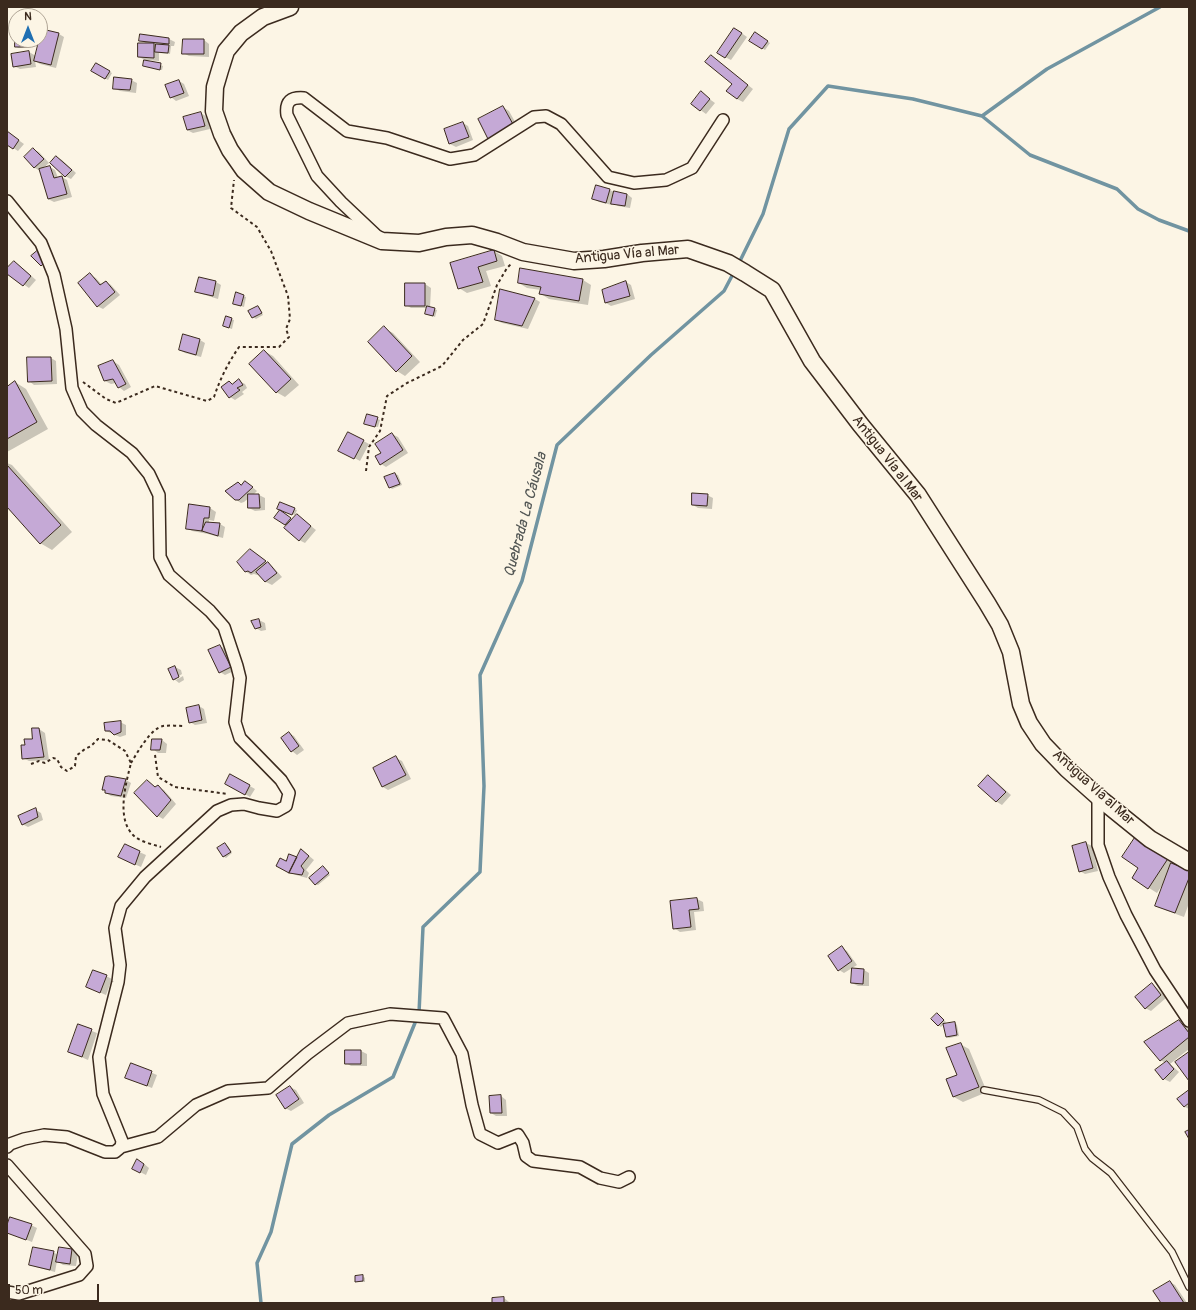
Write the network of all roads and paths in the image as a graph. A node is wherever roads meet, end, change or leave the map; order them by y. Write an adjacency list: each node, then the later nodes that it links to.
1 (290, 7): 3 (main road, Antigua Vía al Mar)
2 (723, 120): 5 (street)
3 (239, 162): 5 (main road, Antigua Vía al Mar); 7 (path)
4 (7, 201): 7 (street)
5 (382, 241): 6 (main road, Antigua Vía al Mar)
6 (523, 252): 8 (path); 13 (main road, Antigua Vía al Mar)
7 (70, 370): 14 (street)
8 (366, 470)
9 (185, 726): 11 (path)
10 (155, 755): 14 (path)
11 (131, 763): 12 (path); 15 (path)
12 (31, 764)
13 (1098, 797): 16 (main road, Antigua Vía al Mar); 17 (street)
14 (244, 804): 15 (street)
15 (173, 851): 19 (street)
16 (1189, 862)
17 (1189, 1021)
18 (984, 1090): 23 (lane)
19 (121, 1146): 20 (street); 22 (street)
20 (7, 1148)
21 (7, 1165): 24 (street)
22 (629, 1177)
23 (1189, 1287)
24 (7, 1292)

